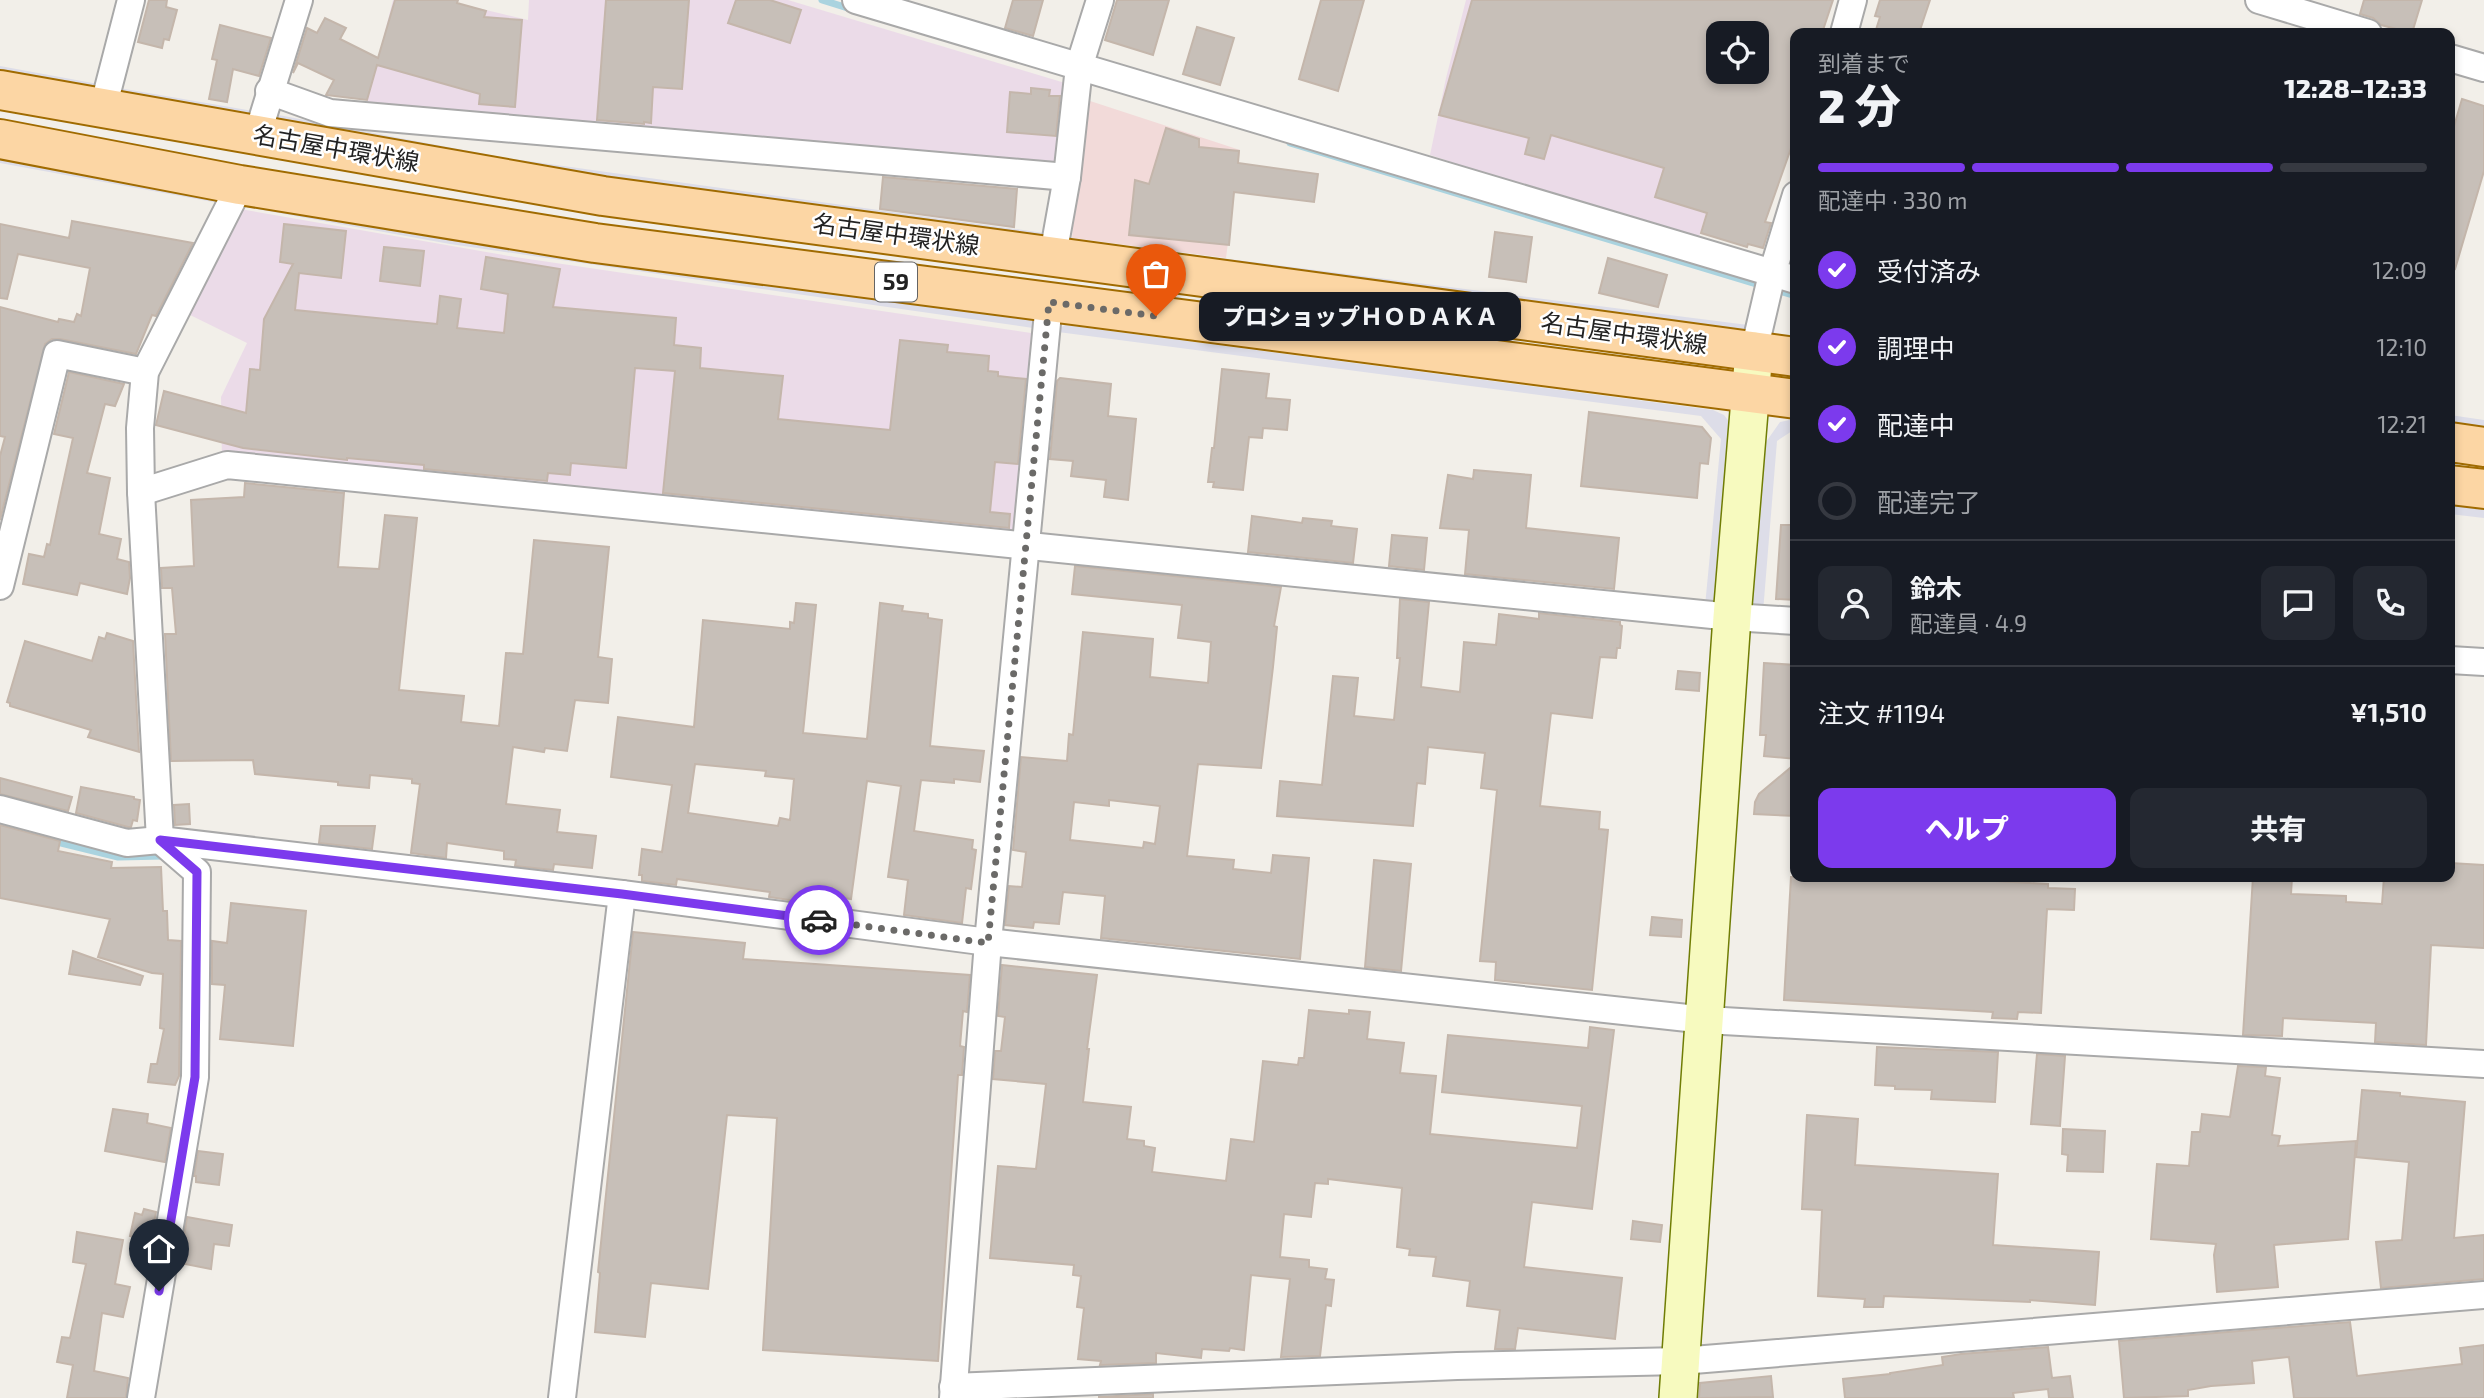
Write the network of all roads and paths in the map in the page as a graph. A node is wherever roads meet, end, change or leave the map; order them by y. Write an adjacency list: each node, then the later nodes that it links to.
1 (131, 0): 14 (street)
2 (299, 0): 13 (street)
3 (856, 0): 11 (street)
4 (1100, 0): 11 (street)
5 (1853, 0): 7 (street)
6 (2259, 0): 8 (street)
7 (1845, 28)
8 (2351, 28)
9 (2455, 59): 10 (street)
10 (2484, 68)
11 (1078, 75): 17 (street); 21 (street)
12 (0, 90): 14 (main road, 名古屋中環状線 / 59)
13 (269, 91): 15 (street); 17 (street)
14 (103, 108): 15 (main road, 名古屋中環状線 / 59)
15 (257, 136): 20 (main road, 名古屋中環状線 / 59)
16 (0, 139): 18 (main road, 名古屋中環状線 / 59)
17 (1067, 177): 20 (street)
18 (240, 185): 22 (main road, 名古屋中環状線 / 59); 25 (street)
19 (1790, 221): 21 (street)
20 (1053, 256): 23 (main road, 名古屋中環状線 / 59)
21 (1776, 282): 23 (street)
22 (1049, 302): 26 (main road, 名古屋中環状線 / 59); 33 (street)
23 (1754, 351): 24 (main road, 名古屋中環状線 / 59); 26 (street)
24 (1790, 356)
25 (145, 372): 32 (street); 34 (street)
26 (1749, 393): 27 (main road, 名古屋中環状線 / 59); 35 (street)
27 (1790, 398)
28 (2455, 443): 29 (main road)
29 (2484, 447)
30 (2455, 486): 31 (main road)
31 (2484, 489)
32 (141, 492): 33 (street); 40 (street)
33 (1027, 545): 35 (street); 42 (street)
34 (0, 586)
35 (1732, 617): 36 (street); 43 (street)
36 (1790, 621)
37 (2455, 660): 38 (street)
38 (2484, 662)
39 (0, 809): 40 (street)
40 (160, 840): 41 (street); 48 (street)
41 (622, 894): 42 (street); 49 (street)
42 (988, 943): 43 (street); 47 (street)
43 (1706, 1020): 44 (street); 46 (street)
44 (2484, 1064)
45 (2484, 1294): 46 (street)
46 (1681, 1361): 47 (street); 50 (street)
47 (953, 1392)
48 (141, 1398)
49 (562, 1398)
50 (1678, 1398)

